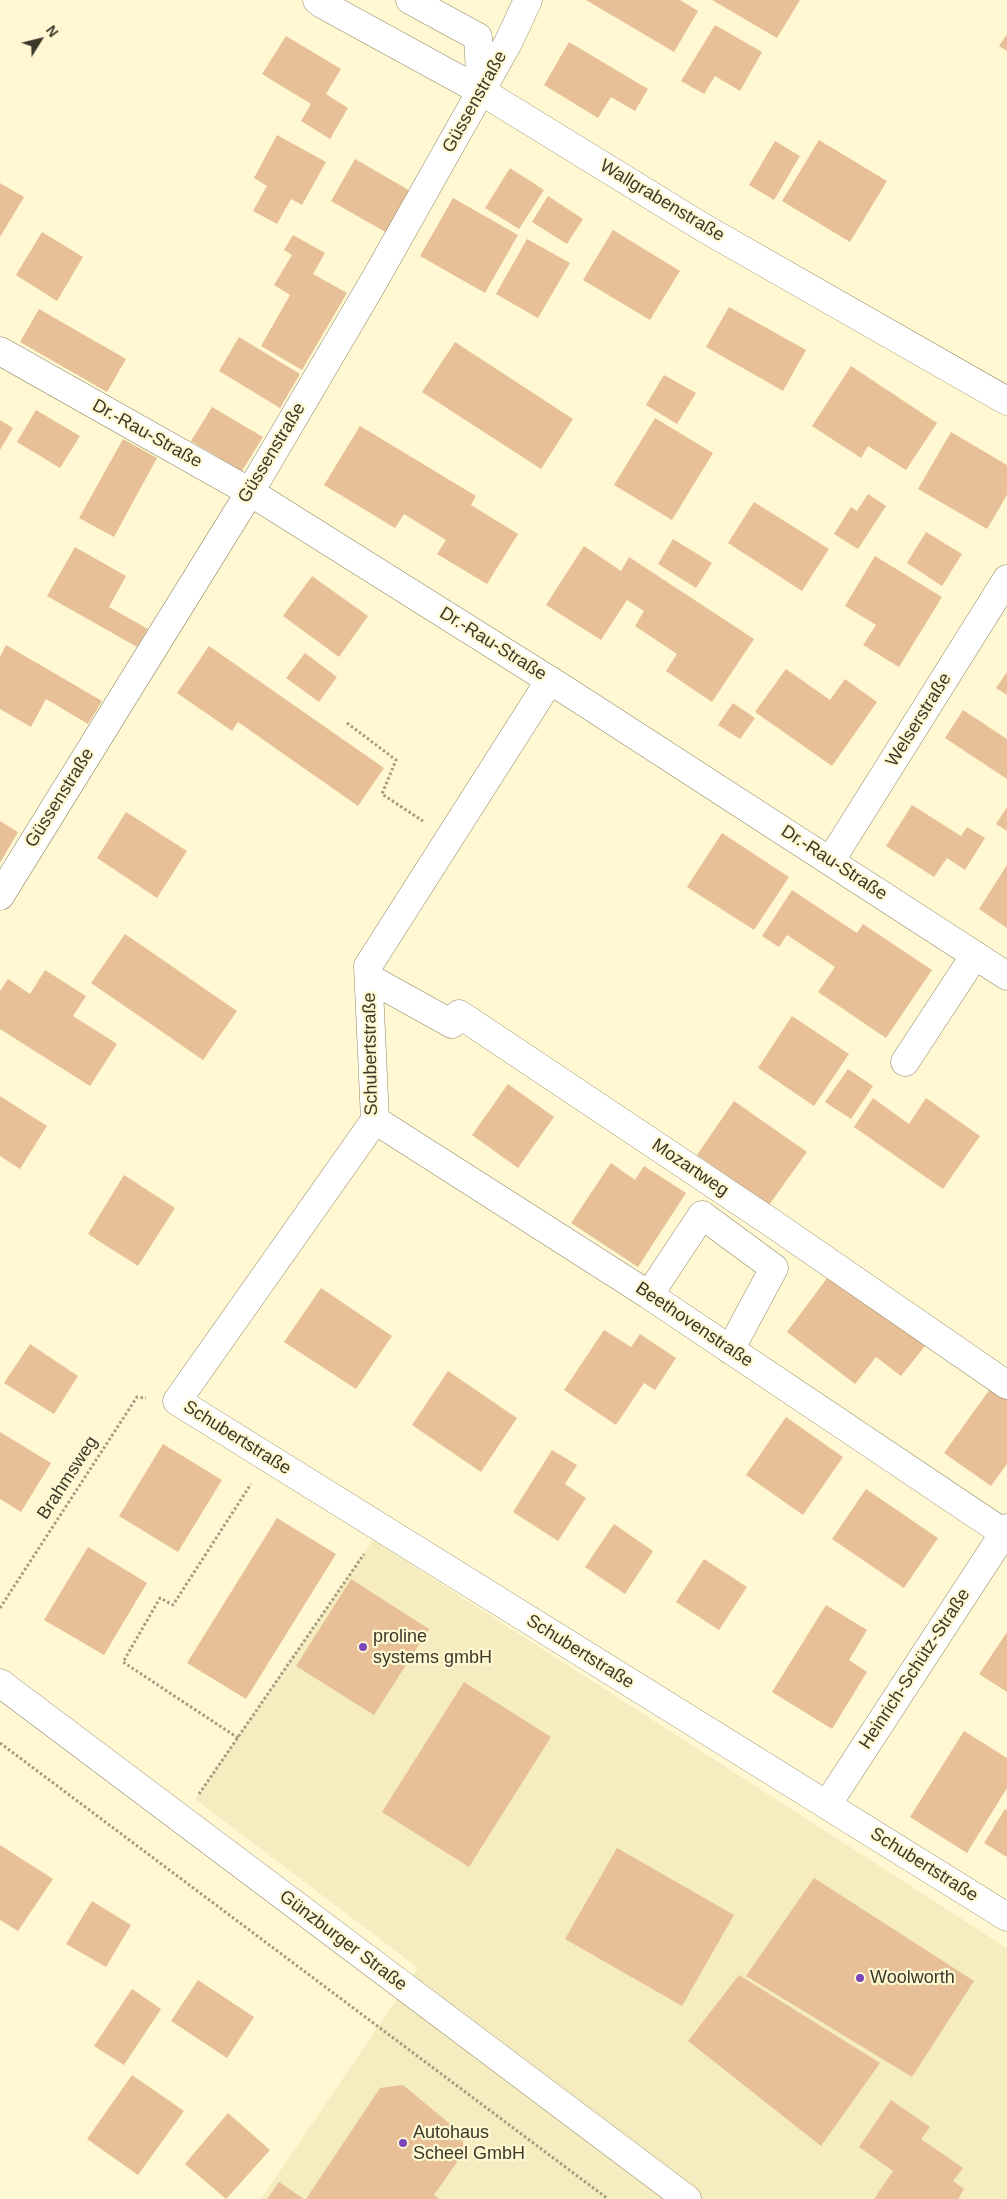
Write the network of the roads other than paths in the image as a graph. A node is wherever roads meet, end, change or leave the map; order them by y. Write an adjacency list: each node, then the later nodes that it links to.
1 (317, 0): 4 (street, Wallgrabenstraße)
2 (410, 0): 4 (street)
3 (528, 0): 4 (street, Güssenstraße)
4 (481, 91): 6 (street, Wallgrabenstraße); 7 (street, Güssenstraße)
5 (0, 351): 7 (street, Dr.-Rau-Straße)
6 (1007, 401)
7 (250, 492): 9 (street, Dr.-Rau-Straße); 11 (street, Güssenstraße)
8 (1007, 579): 10 (street, Welserstraße)
9 (550, 680): 10 (street, Dr.-Rau-Straße); 14 (street, Schubertstraße)
10 (831, 860): 12 (street, Dr.-Rau-Straße)
11 (0, 896)
12 (975, 955): 13 (street, Dr.-Rau-Straße); 15 (street)
13 (1007, 976)
14 (369, 978): 16 (street, Schubertstraße); 19 (street, Mozartweg)
15 (905, 1062)
16 (375, 1120): 17 (street, Beethovenstraße); 22 (street, Schubertstraße)
17 (649, 1295): 18 (street, Beethovenstraße); 18 (street)
18 (730, 1350): 20 (street, Beethovenstraße)
19 (1007, 1385)
20 (1005, 1531): 22 (street, Heinrich-Schütz-Straße)
21 (0, 1683): 24 (street, Günzburger Straße)
22 (826, 1805): 23 (street, Schubertstraße)
23 (1007, 1917)
24 (686, 2199)

